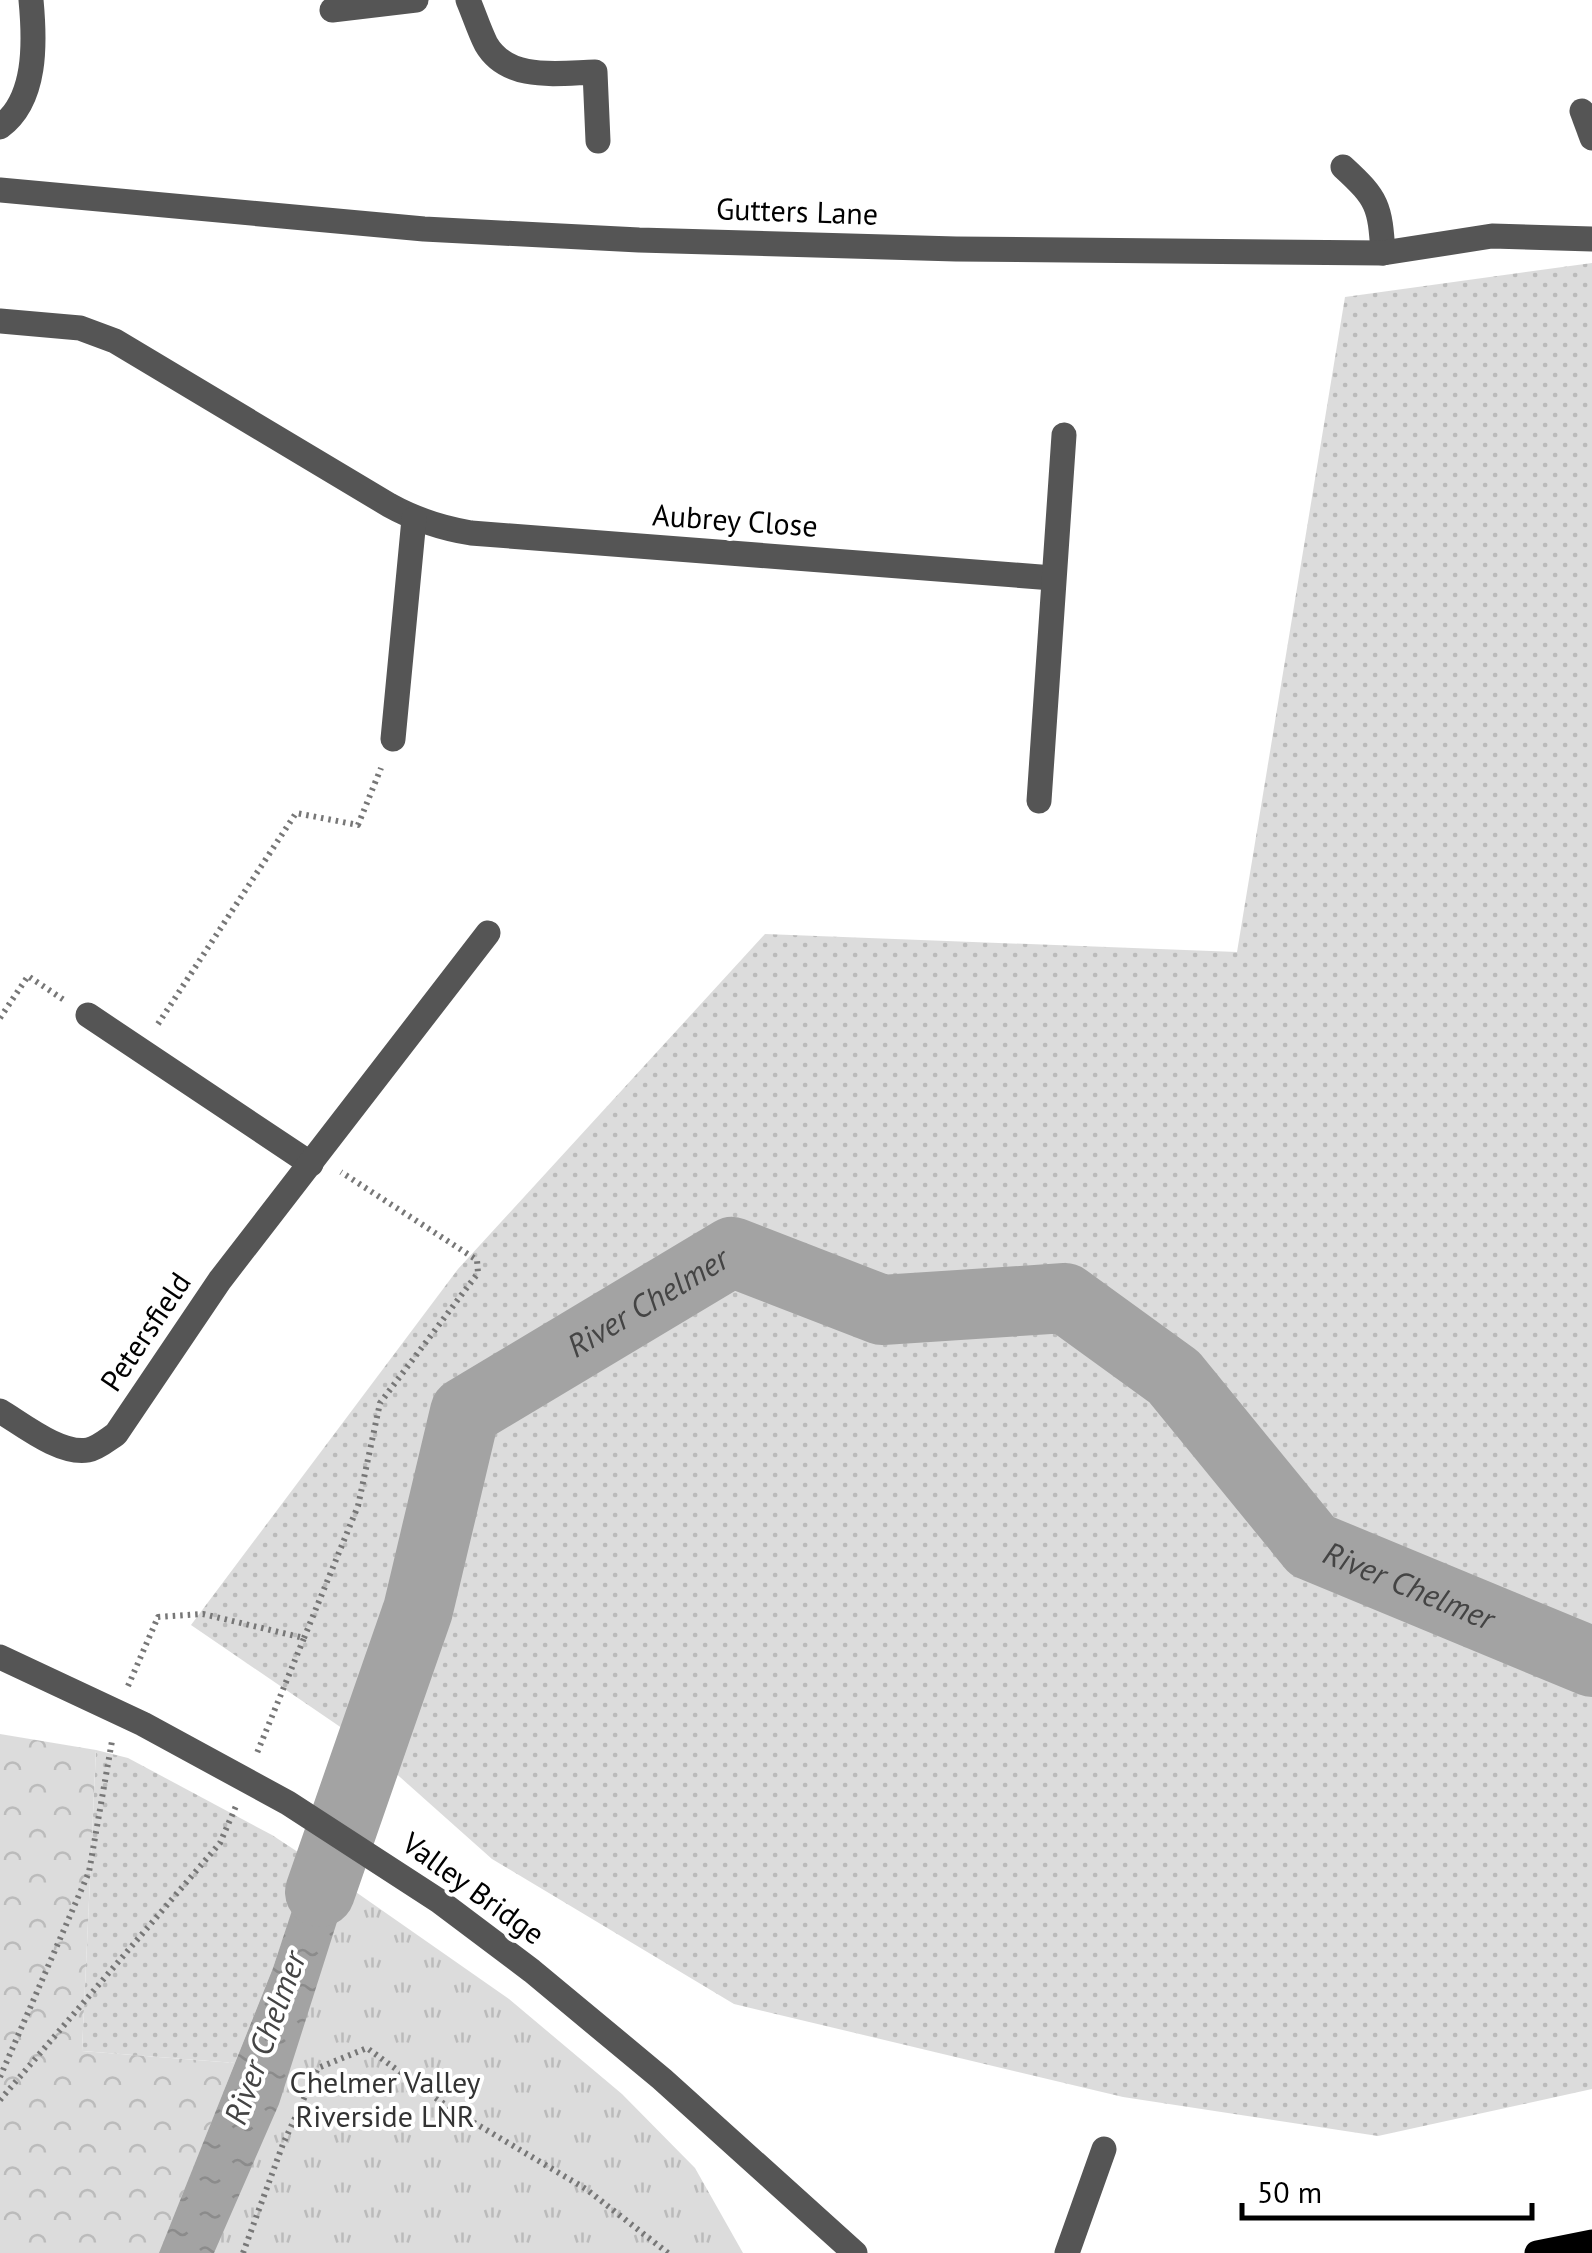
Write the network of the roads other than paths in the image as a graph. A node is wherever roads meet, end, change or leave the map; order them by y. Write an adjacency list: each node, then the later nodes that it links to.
1 (30, 0): 6 (street)
2 (416, 0): 4 (street)
3 (468, 0): 8 (street)
4 (332, 10)
5 (1582, 111): 7 (street)
6 (0, 127)
7 (1592, 138)
8 (598, 141)
9 (1343, 166): 12 (street)
10 (0, 190): 12 (street, Gutters Lane)
11 (1592, 239): 12 (street, Gutters Lane)
12 (1383, 253)
13 (0, 320): 15 (street, Aubrey Close)
14 (1064, 435): 16 (street)
15 (414, 519): 16 (street, Aubrey Close); 17 (street)
16 (1053, 578): 18 (street)
17 (393, 739)
18 (1038, 801)
19 (488, 934): 21 (street, Petersfield)
20 (88, 1015): 21 (street)
21 (311, 1164): 22 (street, Petersfield)
22 (0, 1411)
23 (0, 1657): 26 (street, Valley Bridge)
24 (1104, 2149): 27 (street)
25 (1592, 2242): 28 (main road)
26 (855, 2253)
27 (1067, 2253)
28 (1536, 2253)

